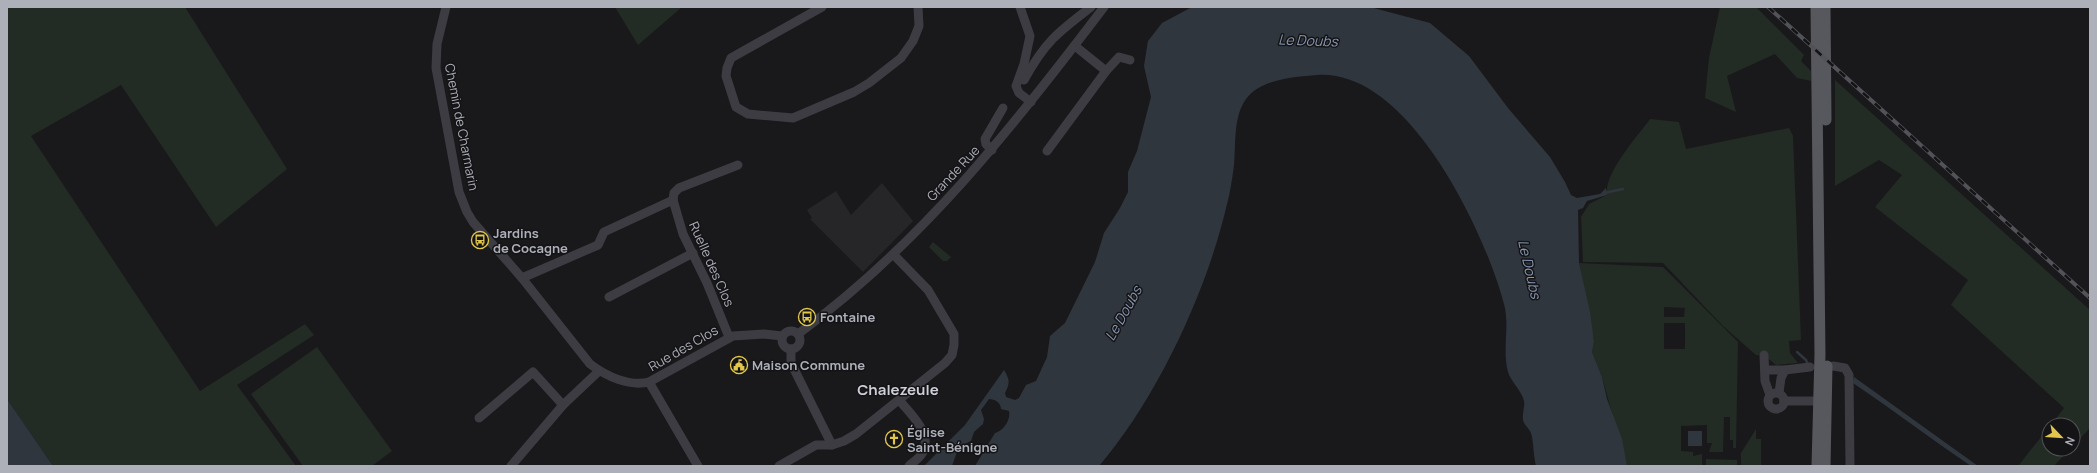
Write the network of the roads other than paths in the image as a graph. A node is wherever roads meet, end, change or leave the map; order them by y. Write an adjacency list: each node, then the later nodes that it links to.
1 (446, 7): 21 (street, Chemin de Charmarin)
2 (822, 7): 3 (street)
3 (918, 7)
4 (1020, 7): 13 (street)
5 (1091, 7): 12 (street)
6 (1104, 7): 9 (street, Grande Rue)
7 (1816, 7): 36 (main road)
8 (1825, 7): 40 (main road)
9 (1075, 46): 11 (street); 13 (street, Grande Rue)
10 (1130, 60): 11 (street)
11 (1106, 71): 16 (street)
12 (1024, 80)
13 (1031, 102): 15 (street, Grande Rue)
14 (1003, 108): 15 (street)
15 (992, 150): 20 (street, Grande Rue)
16 (1047, 151)
17 (738, 164): 18 (street)
18 (673, 200): 19 (street, Ruelle des Clos); 21 (street)
19 (693, 253): 22 (street); 25 (street, Ruelle des Clos)
20 (894, 255): 23 (street, Grande Rue); 35 (street)
21 (522, 278): 32 (street, Chemin de Charmarin)
22 (609, 297)
23 (798, 334): 24 (street); 26 (street)
24 (782, 336): 25 (street, Rue des Clos); 26 (street)
25 (730, 337): 33 (street, Rue des Clos)
26 (791, 349): 39 (street)
27 (1764, 355): 30 (street)
28 (1833, 366): 47 (street)
29 (1810, 367): 31 (street)
30 (1765, 370): 31 (street); 34 (street)
31 (1785, 370): 34 (street)
32 (599, 371): 33 (street, Rue des Clos); 37 (street)
33 (649, 382): 42 (street)
34 (1778, 396): 36 (street)
35 (899, 400): 39 (street); 44 (street)
36 (1818, 402): 40 (main road); 45 (main road)
37 (563, 405): 38 (street); 41 (street)
38 (479, 418)
39 (832, 444): 43 (street)
40 (1826, 451): 46 (main road)
41 (511, 466)
42 (698, 466)
43 (779, 466)
44 (908, 466)
45 (1817, 466)
46 (1825, 466)
47 (1850, 466)

